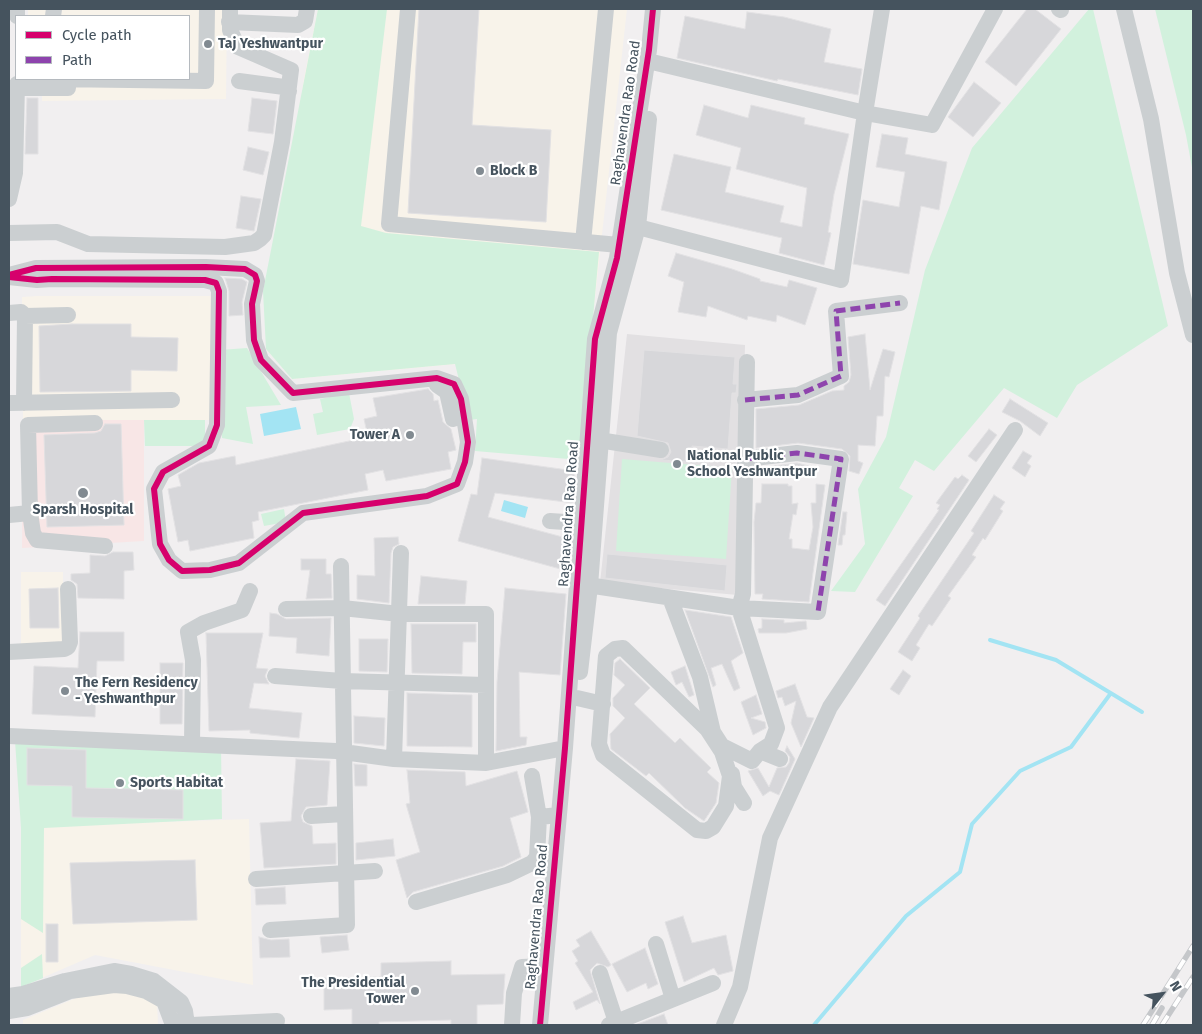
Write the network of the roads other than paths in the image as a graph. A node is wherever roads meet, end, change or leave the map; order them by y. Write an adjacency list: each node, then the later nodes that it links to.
1 (207, 9): 13 (street)
2 (216, 9): 13 (street)
3 (307, 9): 10 (street)
4 (408, 9): 20 (street)
5 (606, 9): 20 (street)
6 (653, 9): 11 (street, Raghavendra Rao Road)
7 (882, 9): 16 (street)
8 (995, 9): 16 (street)
9 (1124, 9): 28 (street)
10 (229, 15): 15 (street)
11 (648, 61): 16 (street); 18 (street, Raghavendra Rao Road); 21 (street, Raghavendra Rao Road)
12 (149, 80): 13 (street); 17 (street)
13 (206, 81)
14 (239, 81): 15 (street)
15 (289, 91): 19 (street)
16 (865, 113): 18 (street)
17 (9, 200)
18 (638, 227): 37 (street, Raghavendra Rao Road)
19 (9, 233)
20 (583, 242): 21 (street)
21 (619, 245): 43 (street, Raghavendra Rao Road)
22 (205, 274): 23 (street); 30 (street); 48 (street)
23 (9, 276)
24 (900, 303): 32 (street)
25 (9, 313): 27 (street)
26 (68, 315): 27 (street)
27 (25, 316): 33 (street)
28 (1193, 335)
29 (747, 362): 32 (street)
30 (420, 380): 34 (street); 48 (street)
31 (172, 400): 33 (street)
32 (745, 400): 39 (street)
33 (16, 403)
34 (453, 419)
35 (95, 423): 40 (street)
36 (1015, 430): 99 (street)
37 (599, 440): 38 (street); 49 (street, Raghavendra Rao Road)
38 (661, 450)
39 (745, 459): 54 (street); 54 (street)
40 (30, 513): 41 (street); 44 (street)
41 (9, 515)
42 (550, 521): 43 (street)
43 (580, 523): 49 (street, Raghavendra Rao Road)
44 (105, 546)
45 (401, 554): 56 (street)
46 (235, 557): 48 (street)
47 (341, 566): 53 (street)
48 (177, 567)
49 (583, 585): 52 (street); 62 (street, Raghavendra Rao Road); 64 (street, Raghavendra Rao Road)
50 (68, 589): 57 (street)
51 (250, 591): 66 (street)
52 (670, 598): 54 (street); 68 (street)
53 (342, 608): 55 (street); 56 (street); 59 (street)
54 (739, 608): 69 (street)
55 (286, 610)
56 (400, 614): 60 (street); 61 (street)
57 (9, 652)
58 (275, 676): 59 (street)
59 (342, 681): 60 (street); 70 (street)
60 (396, 683): 61 (street); 71 (street)
61 (486, 685): 73 (street)
62 (577, 698): 63 (street); 64 (street, Raghavendra Rao Road)
63 (602, 704): 63 (street)
64 (567, 713): 67 (street, Raghavendra Rao Road)
65 (9, 736): 66 (street)
66 (192, 744): 70 (street)
67 (565, 748): 73 (street); 77 (street, Raghavendra Rao Road)
68 (730, 750): 69 (street); 75 (street)
69 (760, 751): 72 (street)
70 (343, 752): 71 (street); 76 (street)
71 (394, 759): 73 (street)
72 (780, 759)
73 (486, 763)
74 (532, 776): 79 (street)
75 (744, 803)
76 (344, 814): 78 (street); 81 (street)
77 (559, 815): 79 (street); 86 (street, Raghavendra Rao Road)
78 (312, 816)
79 (539, 817): 83 (street)
80 (375, 870): 81 (street)
81 (346, 874): 82 (street); 84 (street)
82 (256, 879)
83 (416, 902)
84 (270, 930)
85 (656, 944): 90 (street)
86 (545, 966): 97 (street); 98 (street, Raghavendra Rao Road)
87 (600, 973): 93 (street)
88 (712, 983): 90 (street)
89 (9, 996): 95 (street)
90 (673, 999): 93 (street)
91 (9, 1011): 94 (street)
92 (277, 1022): 96 (street)
93 (613, 1024)
94 (173, 1025)
95 (187, 1025)
96 (192, 1025)
97 (512, 1025)
98 (540, 1025)
99 (724, 1025)

